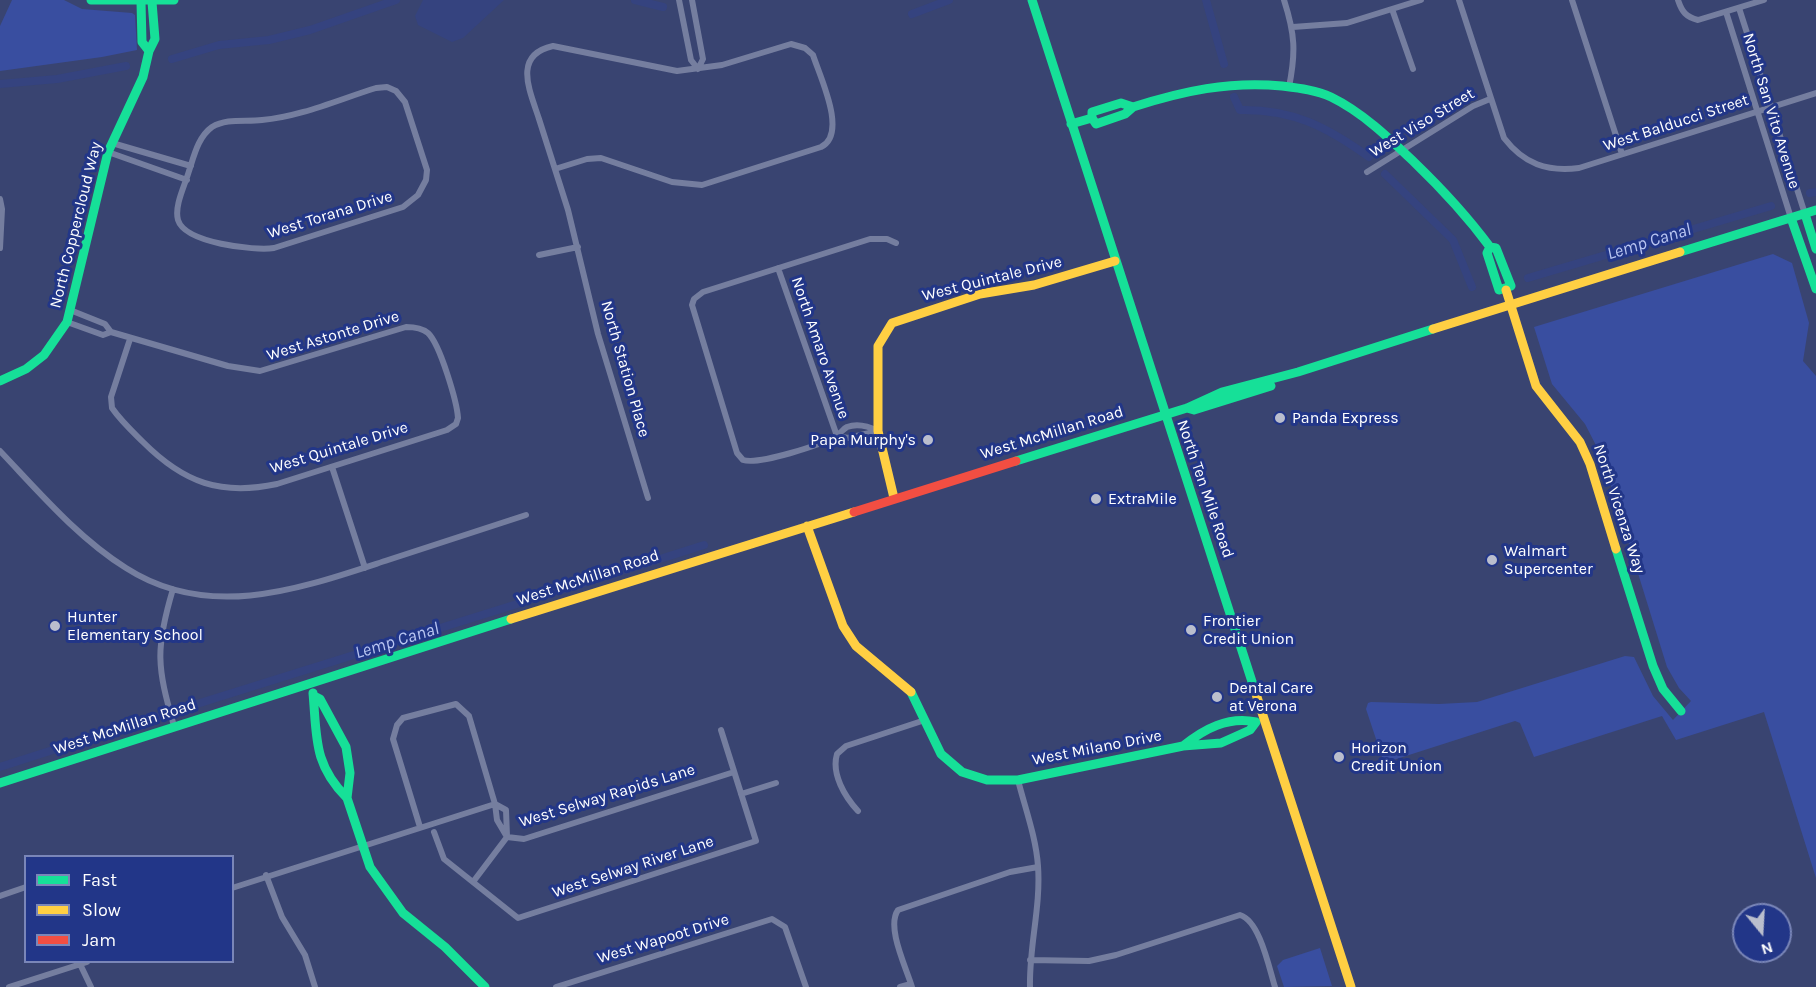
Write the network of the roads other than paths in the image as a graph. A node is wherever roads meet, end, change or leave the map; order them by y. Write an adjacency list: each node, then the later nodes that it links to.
1 (91, 0): 12 (street)
2 (174, 0): 13 (street)
3 (679, 0): 19 (street)
4 (692, 0): 19 (street)
5 (1032, 0): 26 (street, North Ten Mile Road)
6 (1284, 0): 17 (street)
7 (1421, 0): 15 (street)
8 (1459, 0): 23 (street)
9 (1572, 0): 30 (street)
10 (1678, 0): 16 (street)
11 (1764, 0): 14 (street)
12 (141, 2): 13 (street); 18 (street, North Coppercloud Way)
13 (152, 2): 18 (street, North Coppercloud Way)
14 (1739, 8): 16 (street); 24 (street, North San Vito Avenue)
15 (1392, 9): 17 (street); 20 (street)
16 (1726, 12): 25 (street, North San Vito Avenue)
17 (1293, 27): 21 (street)
18 (149, 51): 27 (street, North Coppercloud Way)
19 (698, 69): 32 (street, North Station Place); 32 (street)
20 (1413, 69)
21 (1289, 87): 26 (street, North Vicenza Way); 28 (street, North Vicenza Way)
22 (1816, 93): 24 (street, West Balducci Street)
23 (1490, 99): 28 (street, West Viso Street); 30 (street, West Balducci Street)
24 (1771, 107): 25 (street, West Balducci Street); 37 (street, North San Vito Avenue)
25 (1757, 111): 30 (street, West Balducci Street); 38 (street, North San Vito Avenue)
26 (1071, 124): 44 (street, North Ten Mile Road)
27 (112, 142): 29 (street, North Coppercloud Way); 31 (street)
28 (1401, 150): 33 (street, West Viso Street); 47 (street, North Vicenza Way)
29 (108, 152): 34 (street); 48 (street, North Coppercloud Way)
30 (1622, 154)
31 (191, 166): 34 (street); 34 (street, West Torana Drive)
32 (555, 169): 40 (street, North Station Place)
33 (1367, 171)
34 (187, 180)
35 (0, 199): 41 (street)
36 (1816, 210): 37 (street, West McMillan Road)
37 (1805, 214): 38 (street, West McMillan Road); 42 (street)
38 (1791, 218): 46 (street); 47 (street, West McMillan Road)
39 (896, 243): 45 (street)
40 (578, 247): 43 (street); 59 (street, North Station Place)
41 (0, 248)
42 (1816, 249)
43 (539, 255)
44 (1115, 261): 53 (street, North Ten Mile Road); 55 (street, West Quintale Drive)
45 (778, 268): 56 (street, North Amaro Avenue); 56 (street)
46 (1816, 289)
47 (1511, 306): 53 (street, West McMillan Road); 67 (street, North Vicenza Way)
48 (70, 310): 49 (street, North Coppercloud Way); 50 (street, West Astonte Drive)
49 (67, 322): 50 (street, West Astonte Drive); 52 (street, North Coppercloud Way)
50 (111, 332): 51 (street, West Astonte Drive)
51 (130, 339): 54 (street, West Astonte Drive); 58 (street, West Quintale Drive)
52 (0, 381)
53 (1164, 415): 60 (street, West McMillan Road); 69 (street, North Ten Mile Road)
54 (456, 424): 58 (street, West Quintale Drive)
55 (878, 431): 56 (street); 56 (street); 60 (street)
56 (837, 436)
57 (0, 451): 64 (street)
58 (332, 467): 63 (street)
59 (648, 498)
60 (894, 498): 62 (street, West McMillan Road)
61 (526, 515): 63 (street)
62 (807, 526): 65 (street, West McMillan Road); 68 (street, West Milano Drive)
63 (364, 568): 64 (street)
64 (173, 589): 70 (street)
65 (309, 683): 66 (street); 70 (street, West McMillan Road)
66 (314, 696): 78 (street); 78 (street)
67 (1681, 711)
68 (925, 720): 74 (street, West Milano Drive); 80 (street)
69 (1261, 721): 72 (street, West Milano Drive); 72 (street, West Milano Drive); 104 (street, North Ten Mile Road)
70 (174, 726): 75 (street, West McMillan Road)
71 (721, 730): 73 (street)
72 (1183, 746): 74 (street, West Milano Drive)
73 (734, 772): 77 (street); 83 (street, West Selway Rapids Lane)
74 (1017, 780): 85 (street)
75 (0, 783)
76 (776, 783): 77 (street)
77 (741, 794): 87 (street, West Selway River Lane)
78 (347, 798): 84 (street)
79 (495, 804): 81 (street); 81 (street); 83 (street); 83 (street)
80 (858, 811)
81 (420, 827): 84 (street)
82 (434, 832): 87 (street)
83 (507, 837): 87 (street, West Selway Rapids Lane)
84 (362, 846): 86 (street); 98 (street)
85 (1038, 867): 91 (street); 94 (street)
86 (266, 875): 88 (street); 97 (street)
87 (473, 882)
88 (234, 887)
89 (24, 888): 90 (street)
90 (0, 896)
91 (1030, 960): 102 (street); 103 (street)
92 (84, 963): 93 (street)
93 (80, 964): 95 (street); 96 (street)
94 (912, 985): 101 (street)
95 (9, 987)
96 (91, 987)
97 (315, 987)
98 (484, 987)
99 (556, 987): 100 (street, West Wapoot Drive)
100 (806, 987)
101 (900, 987)
102 (1030, 987)
103 (1275, 987)
104 (1352, 987)

